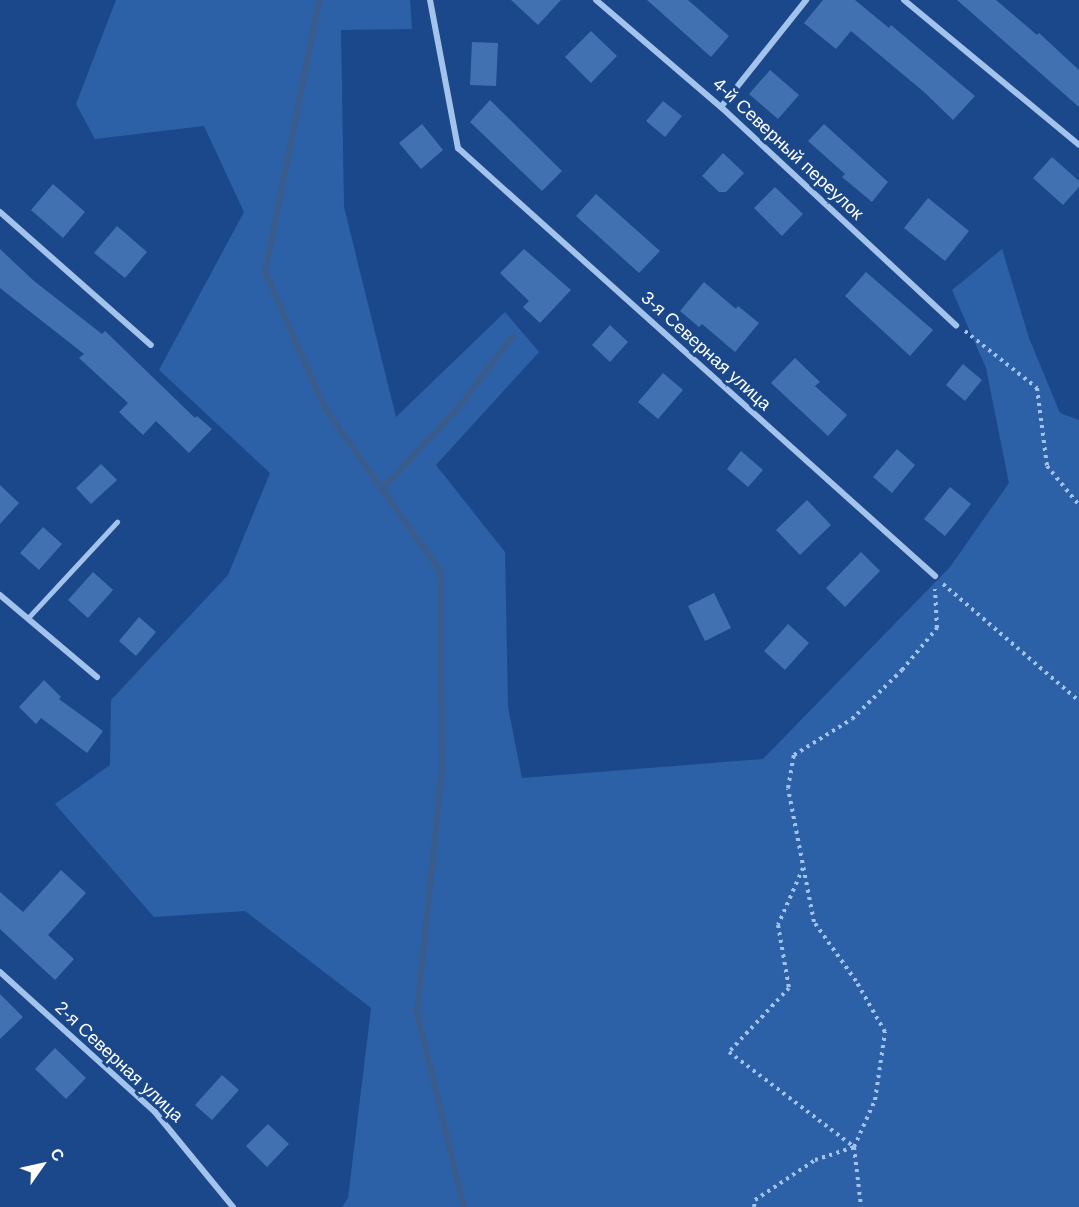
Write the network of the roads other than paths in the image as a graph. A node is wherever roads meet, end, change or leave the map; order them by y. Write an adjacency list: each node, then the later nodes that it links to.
1 (430, 0): 11 (street, 3-я Северная улица)
2 (596, 0): 5 (street, 4-й Северный переулок)
3 (806, 0): 5 (street)
4 (904, 0): 6 (street)
5 (721, 107): 8 (street, 4-й Северный переулок)
6 (1079, 145)
7 (0, 212): 9 (street)
8 (956, 325)
9 (151, 345)
10 (117, 522): 13 (lane)
11 (935, 576)
12 (0, 595): 13 (street)
13 (28, 618): 14 (street)
14 (98, 677)
15 (0, 972): 16 (street, 2-я Северная улица)
16 (233, 1207)

